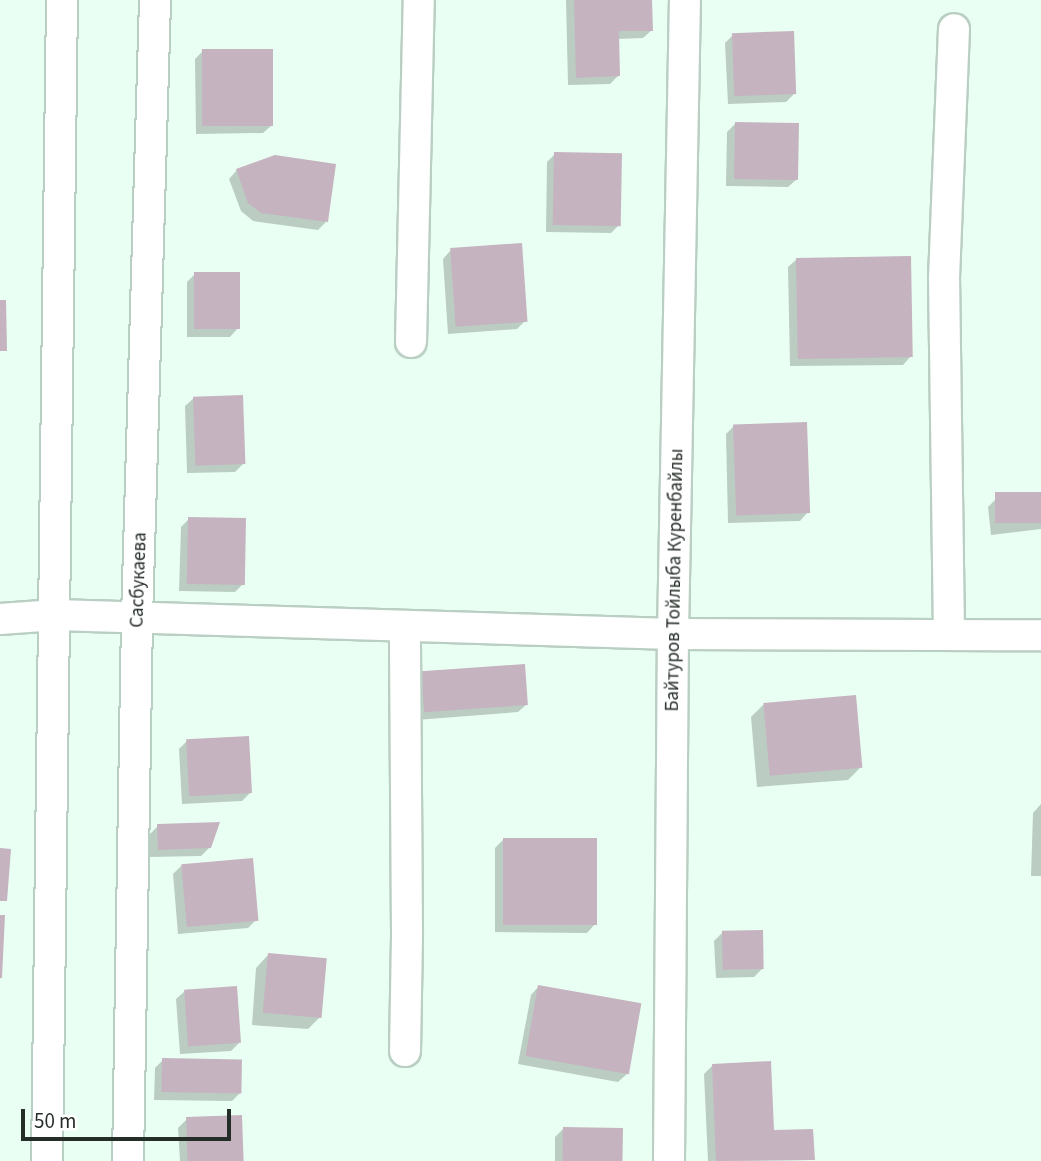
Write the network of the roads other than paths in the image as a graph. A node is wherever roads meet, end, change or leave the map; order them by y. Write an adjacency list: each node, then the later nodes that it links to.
1 (62, 0): 7 (street)
2 (155, 0): 8 (street, Сасбукаева)
3 (419, 0): 6 (street)
4 (685, 0): 11 (street, Байтуров Тойлыба Куренбайлы)
5 (954, 29): 12 (street)
6 (411, 342)
7 (56, 615): 8 (street); 9 (street); 15 (street)
8 (137, 618): 10 (street); 16 (street, Сасбукаева)
9 (0, 619)
10 (405, 626): 11 (street); 14 (street)
11 (673, 634): 12 (street); 17 (street, Байтуров Тойлыба Куренбайлы)
12 (949, 634): 13 (street)
13 (1041, 635)
14 (405, 1051)
15 (47, 1161)
16 (128, 1161)
17 (669, 1161)

